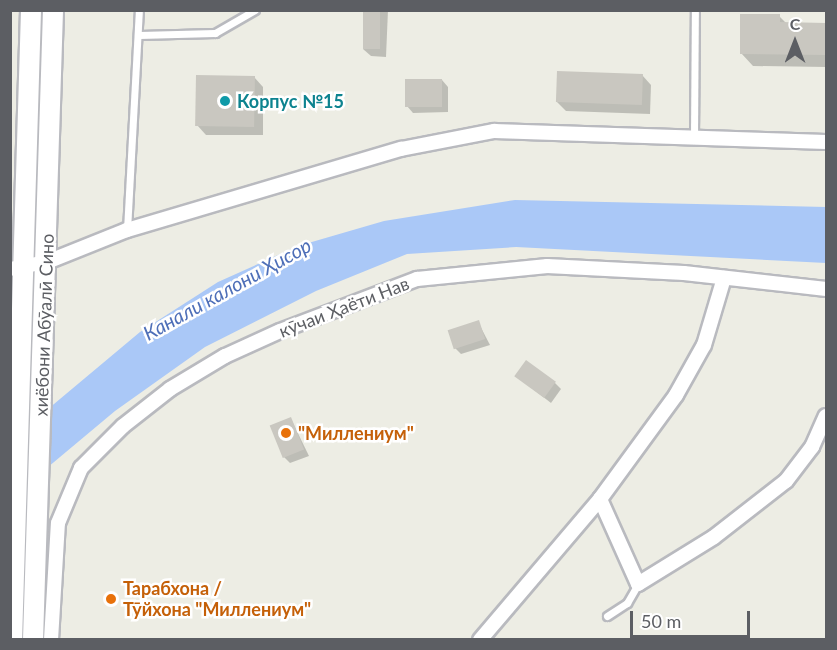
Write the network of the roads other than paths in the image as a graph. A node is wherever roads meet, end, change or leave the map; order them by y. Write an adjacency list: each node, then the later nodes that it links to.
1 (31, 10): 10 (main road, хиёбони Абӯалӣ Сино)
2 (53, 10): 11 (main road, хиёбони Абӯалӣ Сино)
3 (140, 10): 6 (lane)
4 (255, 10): 6 (lane)
5 (695, 10): 7 (lane)
6 (139, 35): 9 (lane)
7 (694, 138): 8 (street); 9 (street)
8 (826, 142)
9 (127, 231): 11 (street)
10 (18, 232): 12 (main road, хиёбони Абӯалӣ Сино)
11 (47, 262): 12 (street); 21 (main road, хиёбони Абӯалӣ Сино)
12 (17, 268): 15 (main road, хиёбони Абӯалӣ Сино)
13 (724, 278): 14 (street, кӯчаи Ҳаёти Нав); 17 (street); 22 (street, кӯчаи Ҳаёти Нав)
14 (826, 289)
15 (16, 325): 20 (main road, хиёбони Абӯалӣ Сино)
16 (826, 416): 18 (street)
17 (600, 499): 18 (street); 23 (street)
18 (638, 584): 19 (lane)
19 (607, 616)
20 (12, 639)
21 (33, 639)
22 (51, 639)
23 (480, 639)

